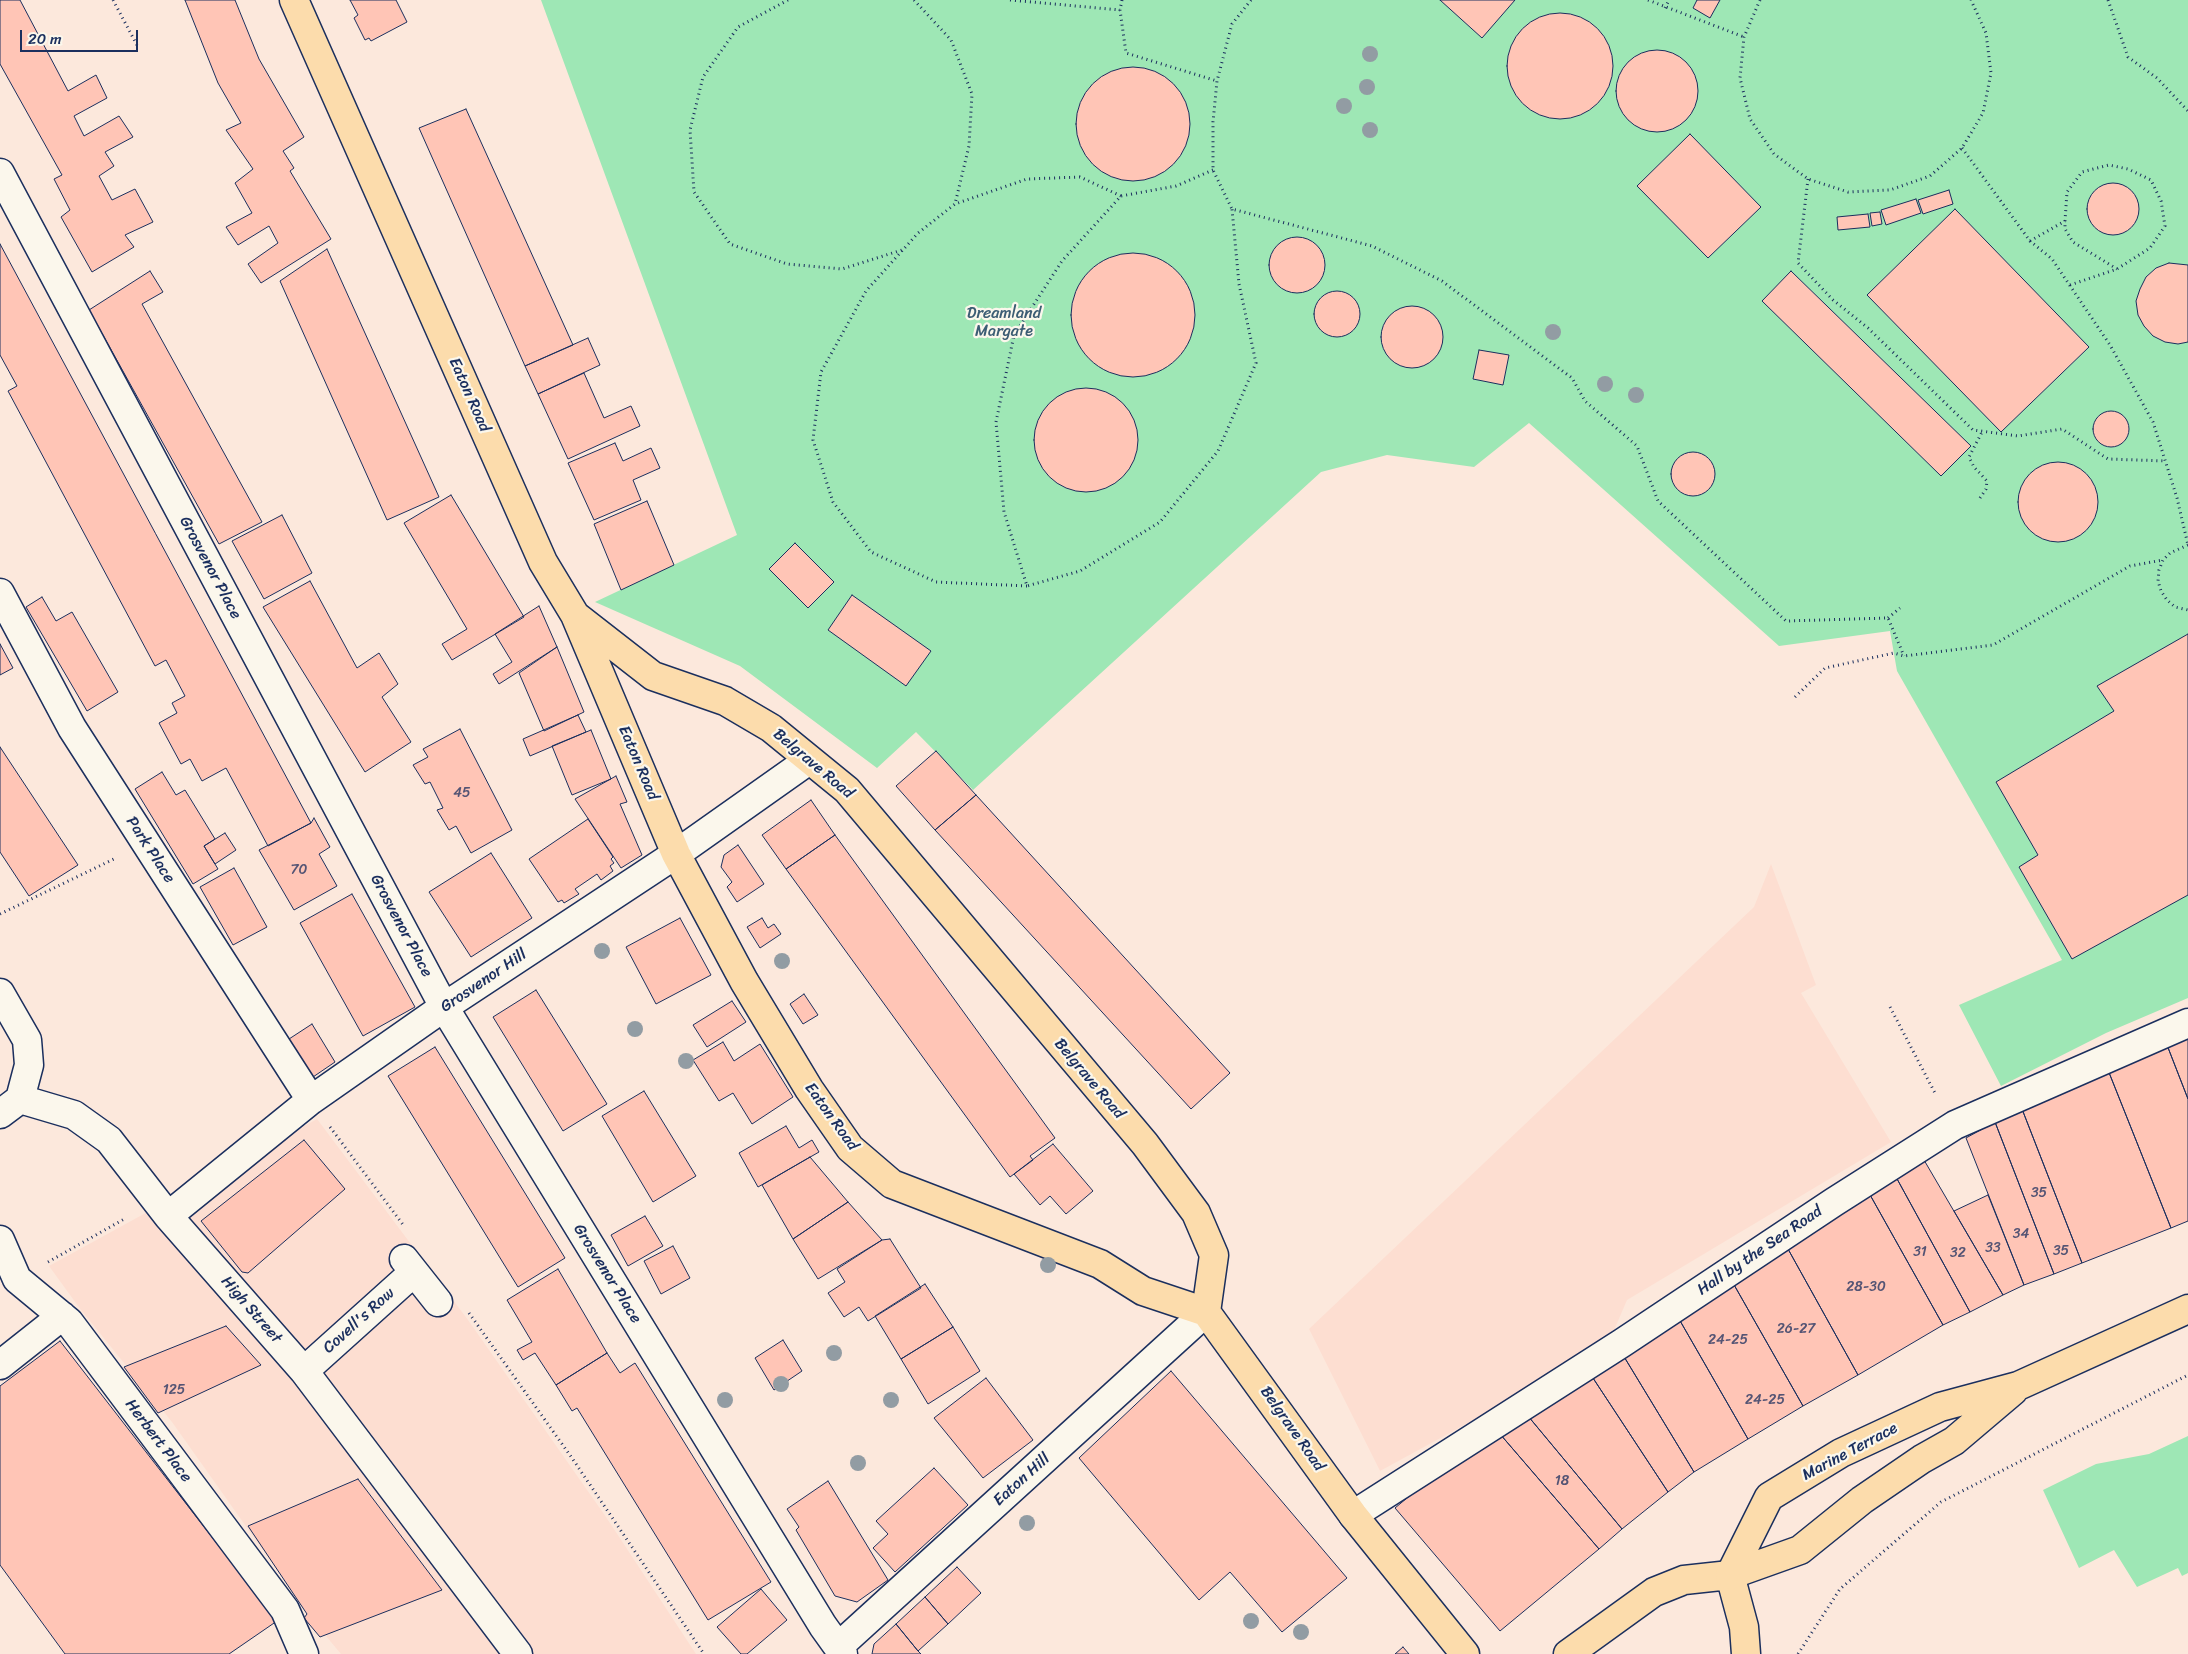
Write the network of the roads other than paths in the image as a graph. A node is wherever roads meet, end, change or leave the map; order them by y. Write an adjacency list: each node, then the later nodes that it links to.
1 (294, 0): 4 (main road, Eaton Road)
2 (0, 173): 8 (street, Grosvenor Place)
3 (0, 593): 10 (street, Park Place)
4 (575, 615): 5 (main road, Belgrave Road); 6 (main road, Eaton Road)
5 (809, 760): 6 (street, Grosvenor Hill); 16 (main road, Belgrave Road)
6 (676, 854): 8 (street, Grosvenor Hill); 16 (main road, Eaton Road)
7 (0, 993): 11 (street, High Street)
8 (444, 1007): 10 (street, Grosvenor Hill); 23 (street, Grosvenor Place)
9 (2188, 1023): 21 (street, Hall by the Sea Road)
10 (311, 1100): 12 (street, Grosvenor Hill)
11 (10, 1107): 12 (street, High Street)
12 (162, 1209): 19 (street, High Street)
13 (0, 1240): 17 (street, Herbert Place)
14 (451, 1304): 19 (street, Covell's Row)
15 (2188, 1310): 20 (main road, Marine Terrace)
16 (1206, 1312): 21 (main road, Belgrave Road); 23 (street, Eaton Hill)
17 (64, 1326): 18 (street); 24 (street, Herbert Place)
18 (0, 1365)
19 (304, 1371): 25 (street, High Street)
20 (2018, 1386): 22 (main road, Marine Terrace); 22 (main road, Marine Terrace)
21 (1352, 1515): 26 (main road, Belgrave Road)
22 (1730, 1575): 27 (main road, Marine Terrace); 28 (main road)
23 (840, 1651)
24 (304, 1654)
25 (518, 1654)
26 (1465, 1654)
27 (1568, 1654)
28 (1746, 1654)

